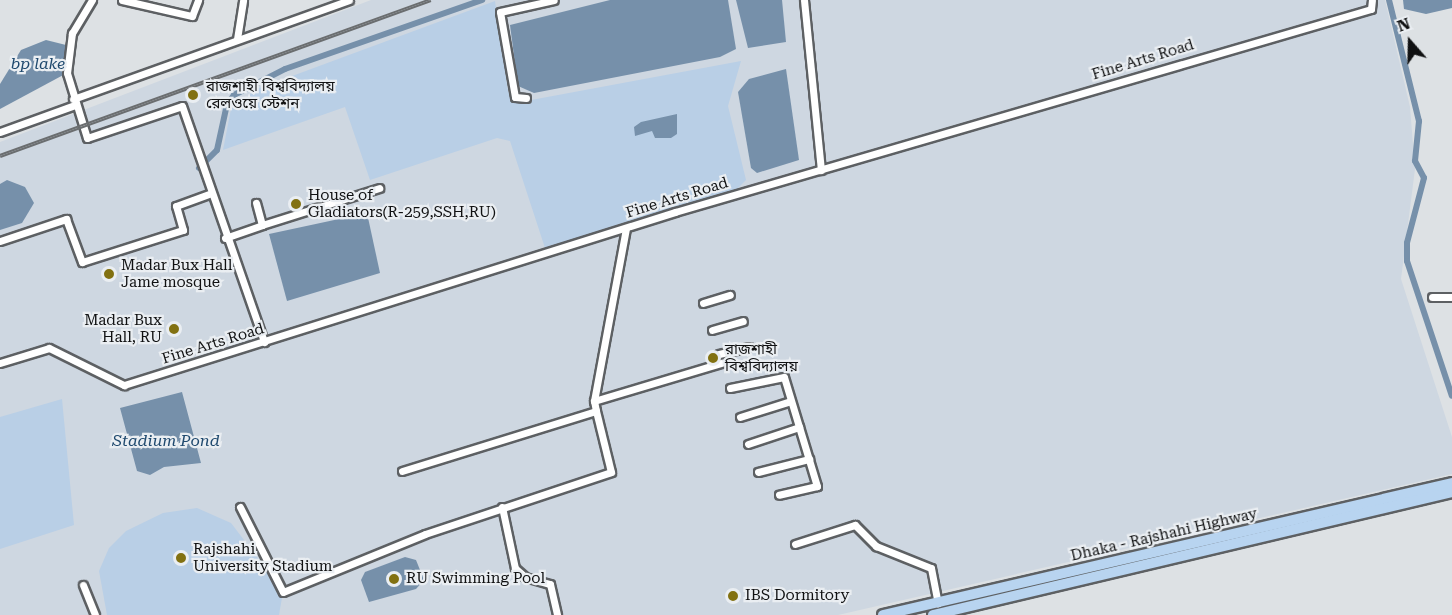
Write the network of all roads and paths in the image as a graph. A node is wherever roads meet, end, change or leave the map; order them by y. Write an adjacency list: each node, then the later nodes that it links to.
1 (92, 0): 11 (street)
2 (122, 0): 3 (street)
3 (198, 0)
4 (243, 0): 9 (street)
5 (349, 0): 9 (street)
6 (554, 0): 10 (street)
7 (804, 0): 13 (street)
8 (1372, 0): 13 (street, Fine Arts Road)
9 (237, 39): 11 (street)
10 (526, 98)
11 (74, 102): 12 (street); 15 (street)
12 (0, 132)
13 (821, 170): 18 (street, Fine Arts Road)
14 (379, 188): 17 (street)
15 (209, 194): 19 (street); 20 (street)
16 (256, 203): 17 (street)
17 (262, 225): 19 (street)
18 (626, 228): 27 (street, Fine Arts Road); 34 (street)
19 (225, 238): 27 (street)
20 (0, 241)
21 (730, 295): 24 (street)
22 (1432, 297): 23 (street)
23 (1452, 297)
24 (703, 303)
25 (743, 321): 26 (street)
26 (712, 330)
27 (264, 342): 30 (street, Fine Arts Road)
28 (749, 347): 29 (street)
29 (719, 354)
30 (0, 363)
31 (721, 363): 34 (street)
32 (730, 388): 33 (street)
33 (791, 400): 36 (street); 37 (street)
34 (594, 401): 35 (street)
35 (596, 411): 40 (street); 46 (street)
36 (740, 417)
37 (799, 427): 38 (street); 39 (street)
38 (748, 444)
39 (809, 459): 41 (street); 44 (street)
40 (402, 471)
41 (758, 472)
42 (1452, 483): 49 (highway, Dhaka - Rajshahi Highway)
43 (1452, 492): 53 (highway, Dhaka - Rajshahi Highway)
44 (780, 495)
45 (240, 507): 46 (street)
46 (502, 507): 51 (street)
47 (795, 544): 49 (street)
48 (83, 585): 50 (street)
49 (938, 603): 52 (highway, Dhaka - Rajshahi Highway)
50 (95, 615)
51 (557, 615)
52 (883, 615)
53 (933, 615)

